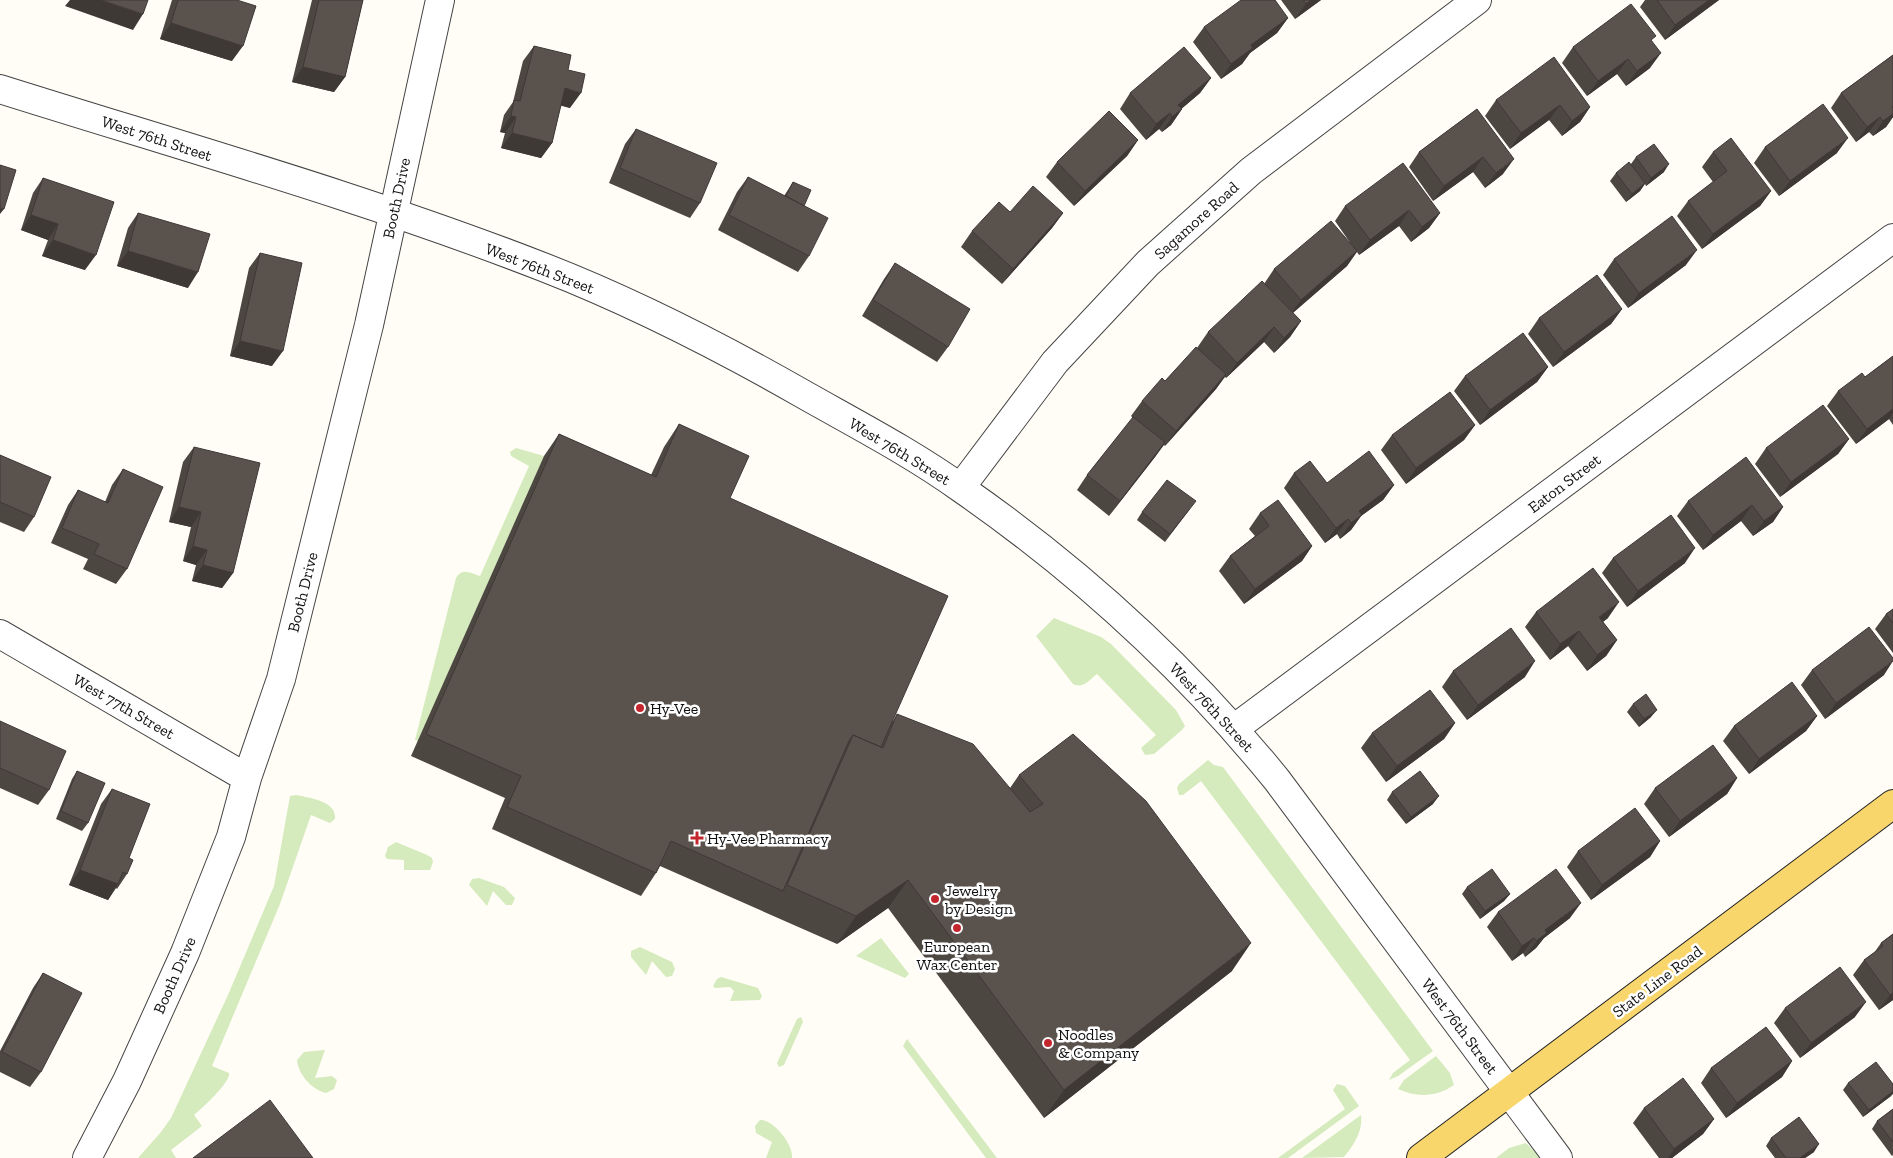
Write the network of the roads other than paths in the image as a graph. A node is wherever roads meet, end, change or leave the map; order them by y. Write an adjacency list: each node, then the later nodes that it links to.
1 (440, 0): 4 (street, Booth Drive)
2 (1477, 0): 6 (street, Sagamore Road)
3 (0, 89): 4 (street, West 76th Street)
4 (393, 213): 6 (street, West 76th Street); 9 (street, Booth Drive)
5 (1893, 238): 8 (street, Eaton Street)
6 (961, 488): 8 (street, West 76th Street)
7 (0, 634): 9 (street, West 77th Street)
8 (1235, 728): 11 (street, West 76th Street)
9 (247, 778): 12 (street, Booth Drive)
10 (1893, 804): 11 (main road, State Line Road)
11 (1509, 1092): 13 (main road, State Line Road); 14 (street, West 76th Street)
12 (87, 1158)
13 (1421, 1158)
14 (1558, 1158)

